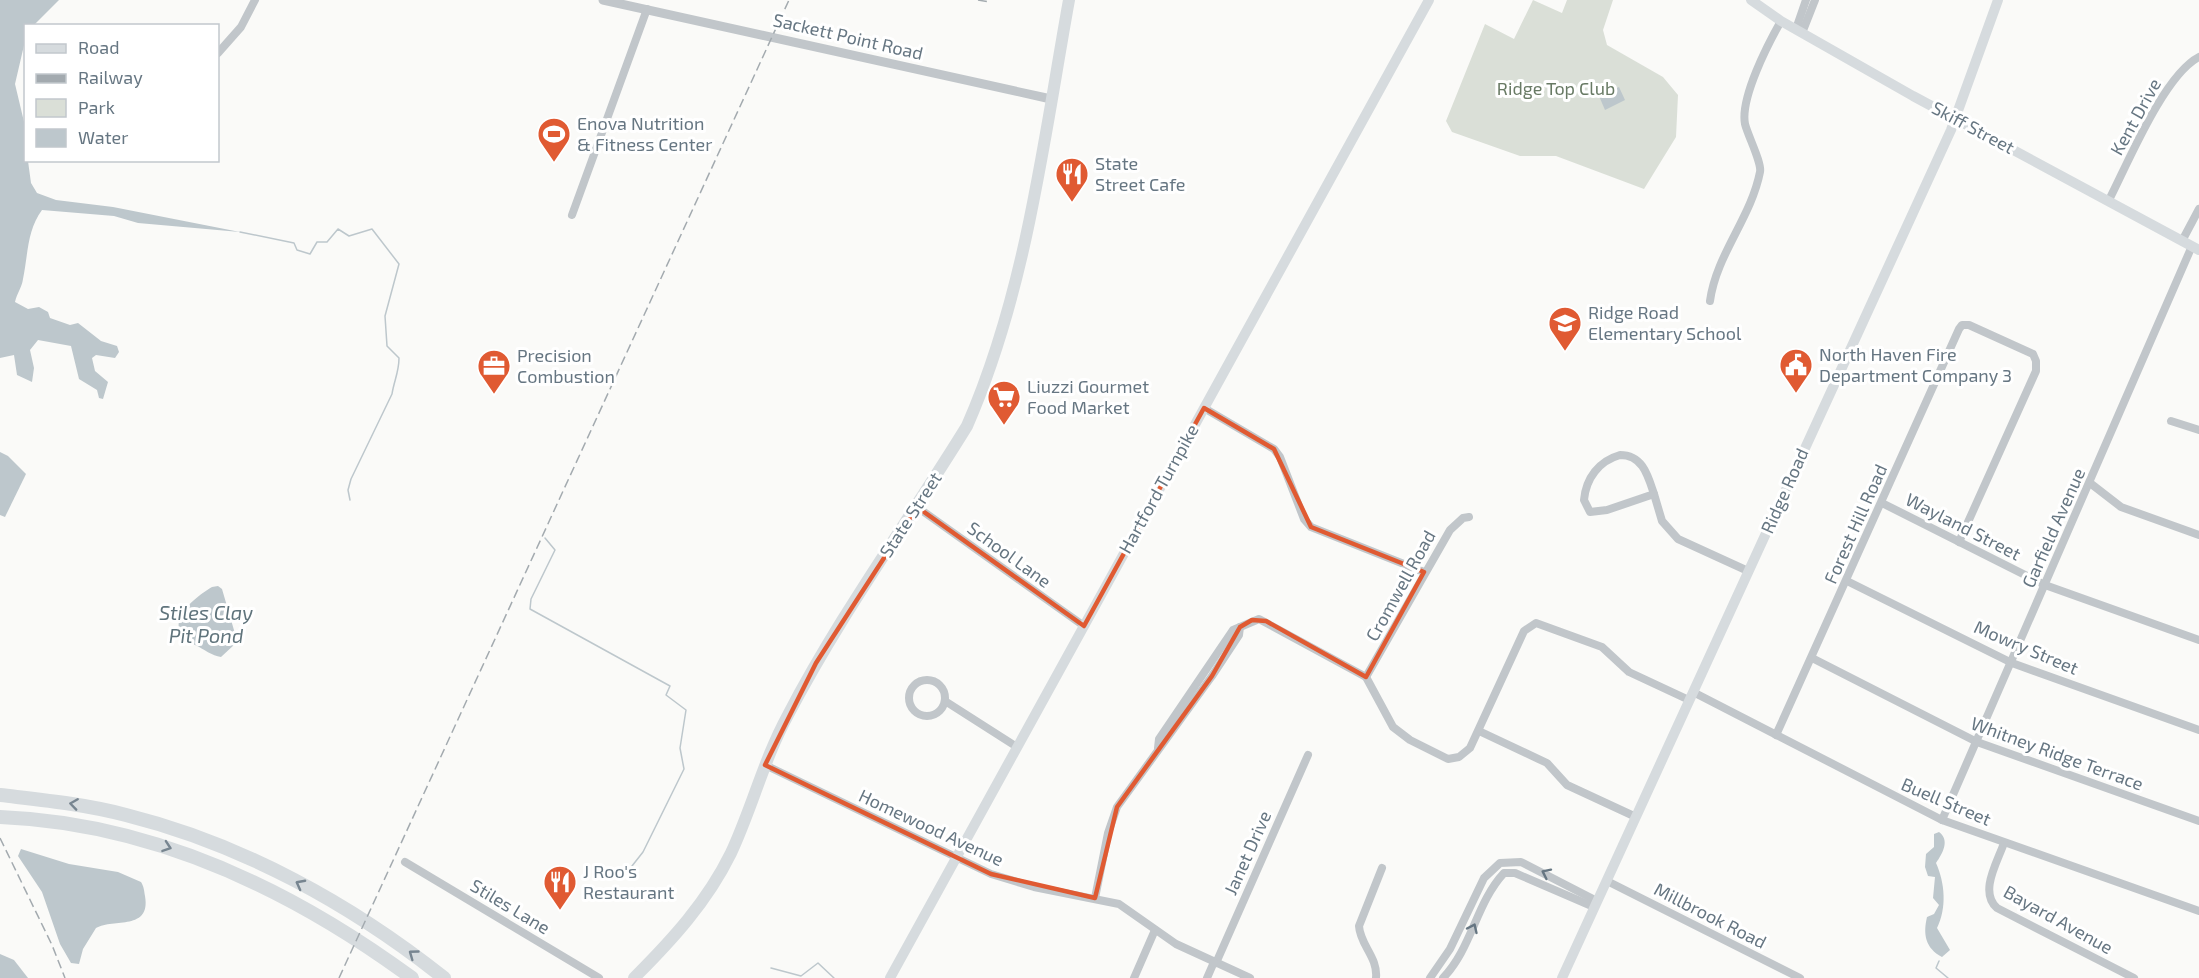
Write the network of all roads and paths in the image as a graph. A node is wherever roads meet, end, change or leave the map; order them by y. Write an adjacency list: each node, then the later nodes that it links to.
1 (255, 0): 12 (street)
2 (603, 0): 9 (street, Sackett Point Road)
3 (1069, 0): 14 (main road, State Street)
4 (1429, 0): 21 (main road, Hartford Turnpike)
5 (1751, 0): 10 (main road, Skiff Street)
6 (1806, 0): 11 (street)
7 (1815, 0): 11 (street)
8 (1998, 0): 15 (main road, Ridge Road)
9 (647, 9): 14 (street, Sackett Point Road); 18 (street)
10 (1781, 21): 11 (main road, Skiff Street); 20 (street)
11 (1799, 31): 15 (main road, Skiff Street)
12 (219, 52)
13 (2199, 57): 16 (street, Kent Drive)
14 (1051, 99): 27 (main road, State Street)
15 (1955, 119): 16 (main road, Skiff Street); 31 (main road, Ridge Road)
16 (2109, 200): 19 (main road, Skiff Street)
17 (2199, 209): 19 (street, Garfield Avenue)
18 (572, 215)
19 (2191, 246): 24 (street, Garfield Avenue)
20 (1710, 300)
21 (1204, 408): 32 (street); 35 (main road, Hartford Turnpike)
22 (2171, 421): 23 (street)
23 (2199, 430)
24 (2090, 483): 29 (street); 34 (street, Garfield Avenue)
25 (1654, 494): 25 (street); 31 (street)
26 (1882, 503): 30 (street, Wayland Street); 30 (street, Forest Hill Road); 33 (street, Forest Hill Road)
27 (917, 507): 35 (street, School Lane); 48 (main road, State Street)
28 (1469, 517): 32 (street, Cromwell Road)
29 (2199, 535)
30 (1959, 542): 34 (street, Wayland Street)
31 (1748, 571): 40 (main road, Ridge Road)
32 (1424, 572): 39 (street, Cromwell Road)
33 (1847, 581): 37 (street, Forest Hill Road); 38 (street, Mowry Street)
34 (2045, 585): 36 (street, Wayland Street); 38 (street, Garfield Avenue)
35 (1084, 626): 46 (main road, Hartford Turnpike)
36 (2199, 640)
37 (1812, 658): 44 (street, Forest Hill Road); 45 (street, Whitney Ridge Terrace)
38 (2012, 663): 42 (street, Mowry Street); 45 (street, Garfield Avenue)
39 (1366, 677): 43 (street); 61 (street)
40 (1691, 696): 43 (street, Buell Street); 44 (street, Buell Street); 51 (main road, Ridge Road)
41 (945, 701): 41 (street); 46 (street)
42 (2199, 730)
43 (1479, 731): 51 (street)
44 (1776, 735): 52 (street, Buell Street)
45 (1977, 742): 52 (street, Garfield Avenue); 53 (street, Whitney Ridge Terrace)
46 (1017, 747): 55 (main road, Hartford Turnpike)
47 (1308, 755): 65 (street, Janet Drive)
48 (765, 765): 55 (street, Homewood Avenue); 69 (main road, State Street)
49 (0, 795): 67 (highway, one-way to 49)
50 (0, 817): 66 (highway, one-way to 66)
51 (1636, 817): 60 (main road, Ridge Road)
52 (1942, 820): 54 (street, Buell Street)
53 (2199, 821)
54 (2004, 843): 63 (street, Buell Street); 79 (street, Bayard Avenue)
55 (956, 858): 61 (street, Homewood Avenue); 70 (main road, Hartford Turnpike)
56 (1505, 861): 59 (street); 62 (street, one-way to 56); 75 (street)
57 (405, 862): 68 (street, Stiles Lane)
58 (1382, 868): 74 (street)
59 (1507, 871): 62 (street); 76 (street, one-way to 59)
60 (1607, 880): 62 (main road, Ridge Road); 78 (street, Millbrook Road)
61 (1095, 898): 64 (street, Homewood Avenue)
62 (1596, 904): 77 (main road, Ridge Road)
63 (2199, 911)
64 (1155, 930): 65 (street, Homewood Avenue); 71 (street)
65 (1215, 963): 72 (street, Janet Drive); 73 (street, Homewood Avenue)
66 (412, 978)
67 (444, 978)
68 (599, 978)
69 (634, 978)
70 (890, 978)
71 (1134, 978)
72 (1207, 978)
73 (1250, 978)
74 (1376, 978)
75 (1430, 978)
76 (1443, 978)
77 (1562, 978)
78 (1800, 978)
79 (2134, 978)

